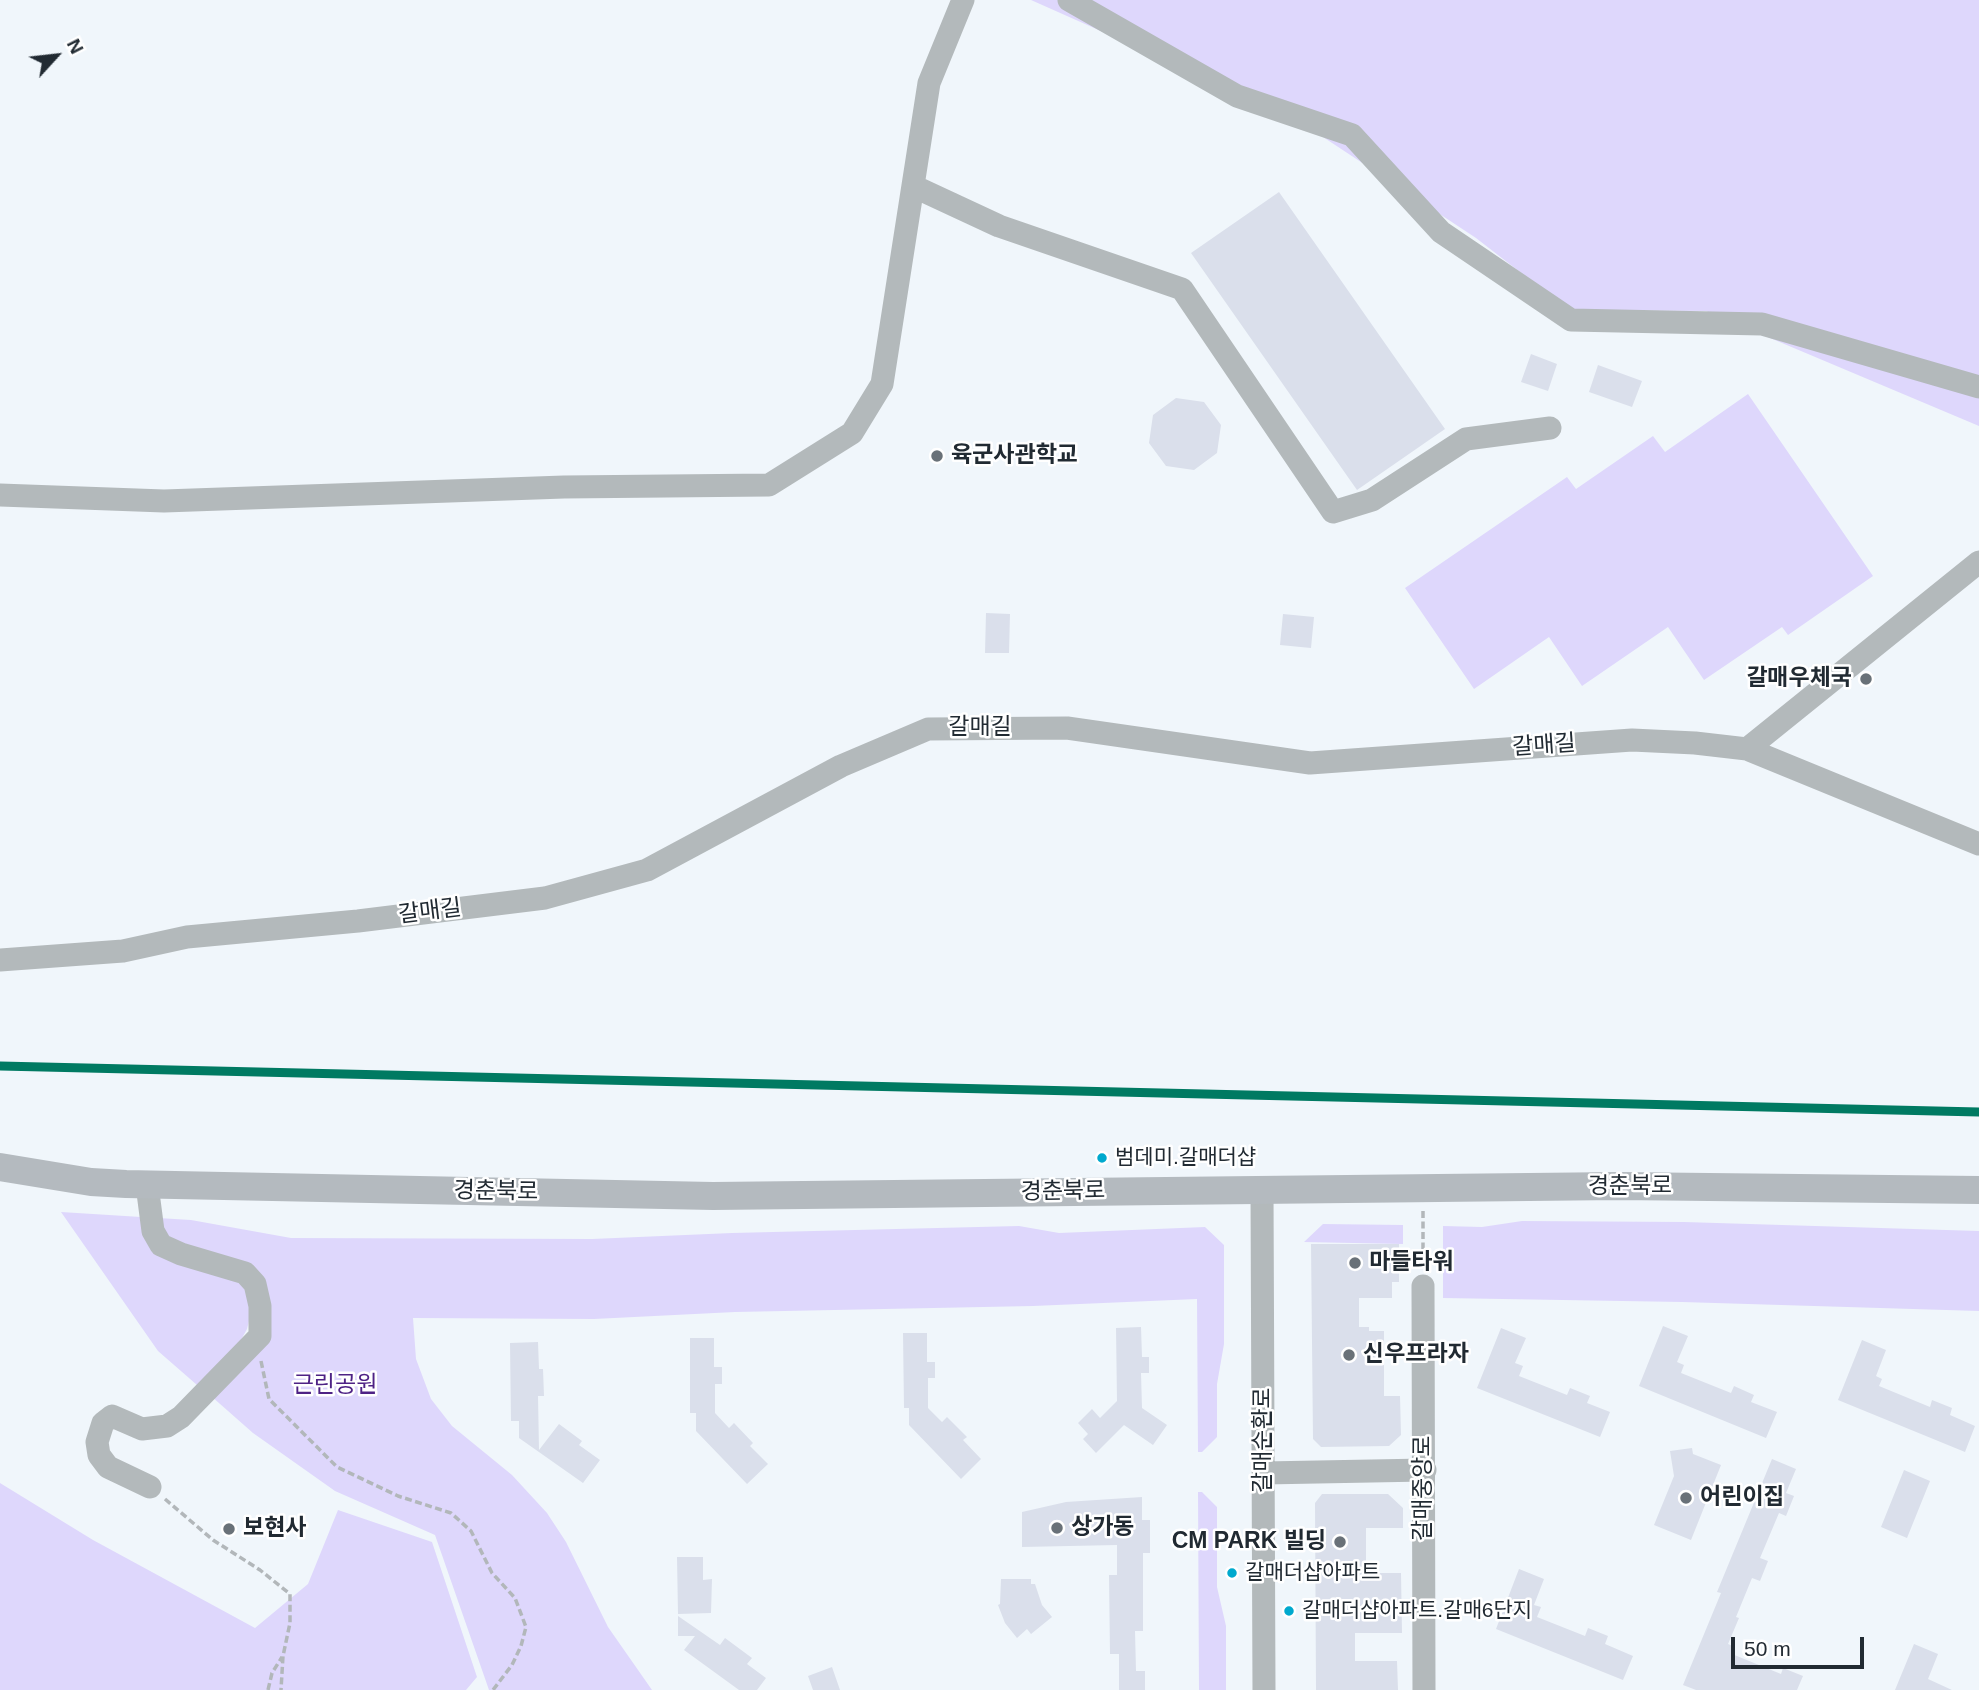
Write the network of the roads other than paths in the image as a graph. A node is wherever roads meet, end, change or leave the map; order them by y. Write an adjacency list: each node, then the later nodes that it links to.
1 (963, 0): 3 (street)
2 (1069, 0): 4 (street)
3 (913, 186): 5 (street); 6 (street)
4 (1979, 387)
5 (1550, 428)
6 (0, 495)
7 (1979, 562): 8 (street)
8 (1747, 749): 9 (street, 갈매길); 10 (street, 갈매길)
9 (1979, 844)
10 (0, 960)
11 (0, 1167): 12 (main road, 경춘북로)
12 (147, 1185): 13 (main road, 경춘북로); 18 (street)
13 (1262, 1190): 14 (main road, 경춘북로); 17 (street, 갈매순환로)
14 (1979, 1190)
15 (1423, 1286): 16 (street, 갈매중앙로)
16 (1425, 1470): 17 (street); 20 (street, 갈매중앙로)
17 (1264, 1473): 19 (street, 갈매순환로)
18 (150, 1487)
19 (1264, 1690)
20 (1424, 1690)

